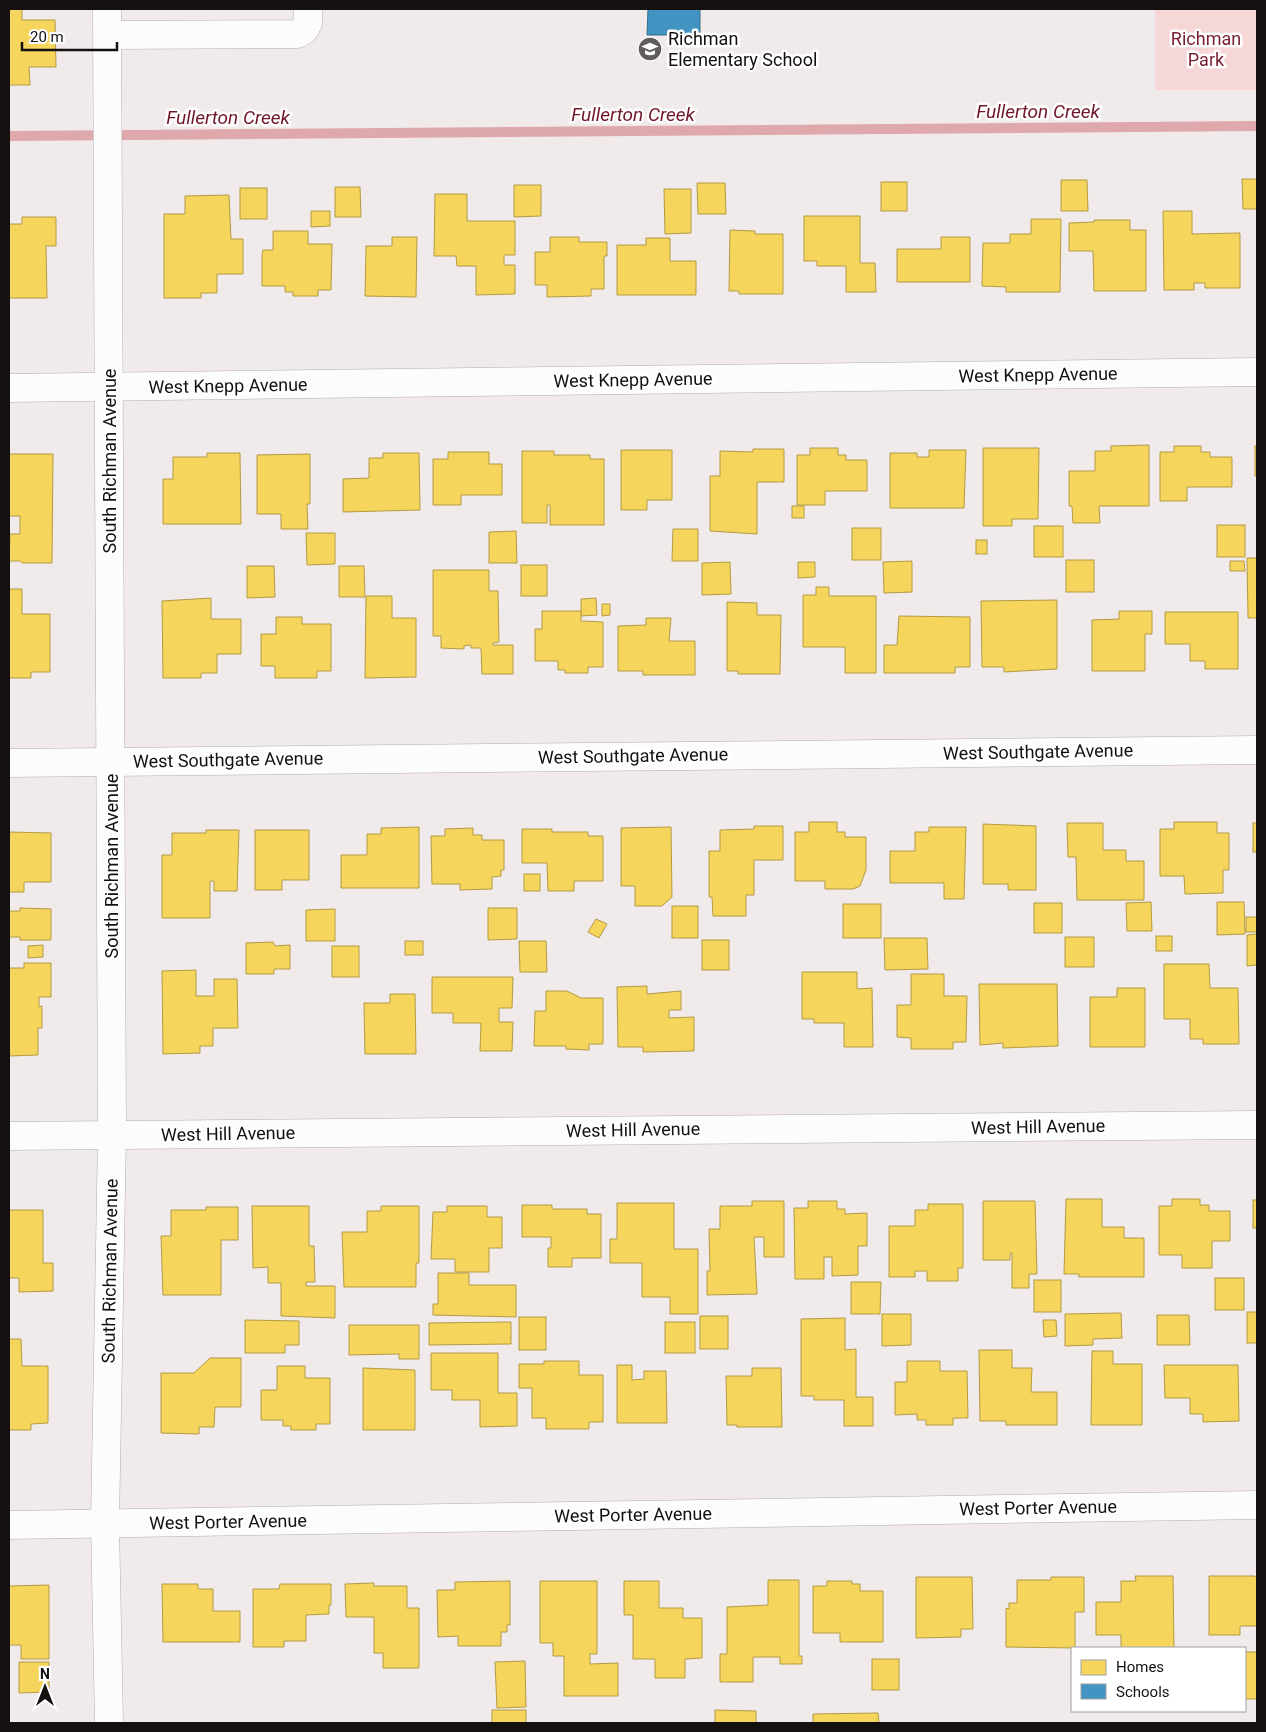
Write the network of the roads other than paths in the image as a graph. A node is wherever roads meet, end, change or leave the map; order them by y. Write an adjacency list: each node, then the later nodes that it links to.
1 (308, 9): 2 (street)
2 (107, 22): 5 (street, South Richman Avenue)
3 (1257, 372): 5 (street, West Knepp Avenue)
4 (9, 388): 5 (street, West Knepp Avenue)
5 (110, 388): 8 (street, South Richman Avenue)
6 (1257, 750): 8 (street, West Southgate Avenue)
7 (9, 762): 8 (street, West Southgate Avenue)
8 (112, 762): 10 (street, South Richman Avenue)
9 (1257, 1125): 10 (street, West Hill Avenue)
10 (112, 1135): 11 (street, West Hill Avenue); 13 (street, South Richman Avenue)
11 (9, 1136)
12 (1257, 1505): 13 (street, West Porter Avenue)
13 (105, 1524): 14 (street, West Porter Avenue); 15 (street, South Richman Avenue)
14 (9, 1525)
15 (109, 1723)

